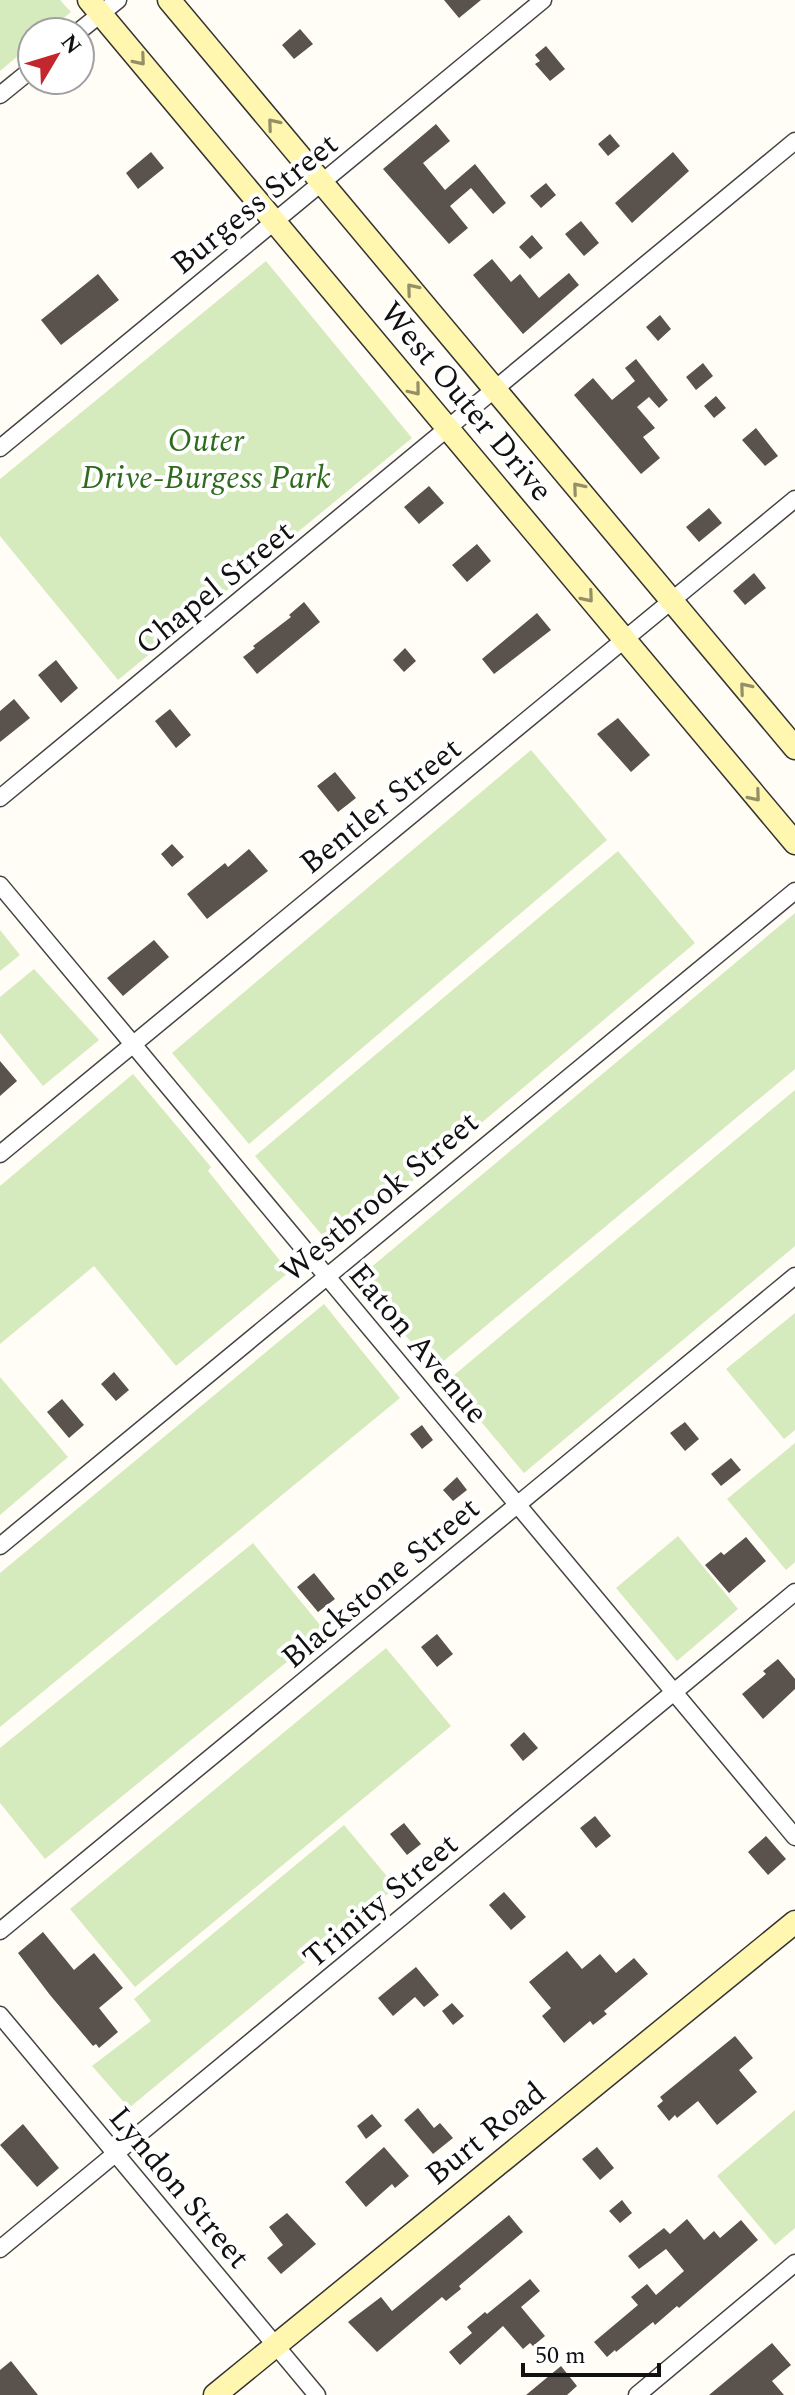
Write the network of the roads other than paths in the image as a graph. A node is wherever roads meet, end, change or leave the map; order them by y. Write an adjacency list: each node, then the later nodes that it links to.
1 (169, 0): 7 (main road, West Outer Drive, one-way to 1)
2 (543, 0): 7 (street, Burgess Street)
3 (102, 5): 8 (main road, West Outer Drive, one-way to 8)
4 (16, 82): 5 (street)
5 (0, 95)
6 (795, 141): 9 (street, Chapel Street)
7 (323, 183): 8 (street, Burgess Street); 9 (main road, West Outer Drive, one-way to 7)
8 (277, 222): 10 (main road, West Outer Drive, one-way to 10); 11 (street, Burgess Street)
9 (496, 390): 10 (street, Chapel Street); 13 (main road, West Outer Drive, one-way to 9)
10 (448, 430): 14 (main road, West Outer Drive, one-way to 14); 16 (street, Chapel Street)
11 (0, 448)
12 (795, 499): 13 (street, Bentler Street)
13 (672, 600): 14 (street, Bentler Street); 15 (main road, West Outer Drive, one-way to 13)
14 (623, 640): 17 (main road, West Outer Drive, one-way to 17); 20 (street, Bentler Street)
15 (795, 748)
16 (0, 798)
17 (795, 843)
18 (0, 885): 20 (street, Eaton Avenue)
19 (795, 891): 22 (street, Westbrook Street)
20 (133, 1044): 21 (street, Bentler Street); 22 (street, Eaton Avenue)
21 (0, 1154)
22 (327, 1275): 24 (street, Eaton Avenue); 25 (street, Westbrook Street)
23 (795, 1276): 24 (street, Blackstone Street)
24 (518, 1505): 27 (street, Eaton Avenue); 30 (street, Blackstone Street)
25 (0, 1546)
26 (795, 1592): 27 (street, Trinity Street)
27 (674, 1691): 28 (street, Eaton Avenue); 32 (street, Trinity Street)
28 (795, 1837)
29 (795, 1922): 35 (main road, Burt Road)
30 (0, 1931)
31 (0, 2015): 32 (street, Lyndon Street)
32 (114, 2154): 33 (street, Trinity Street); 35 (street, Lyndon Street)
33 (0, 2249)
34 (795, 2263): 38 (street)
35 (276, 2345): 36 (main road, Burt Road); 37 (street, Lyndon Street)
36 (215, 2395)
37 (317, 2395)
38 (637, 2395)

